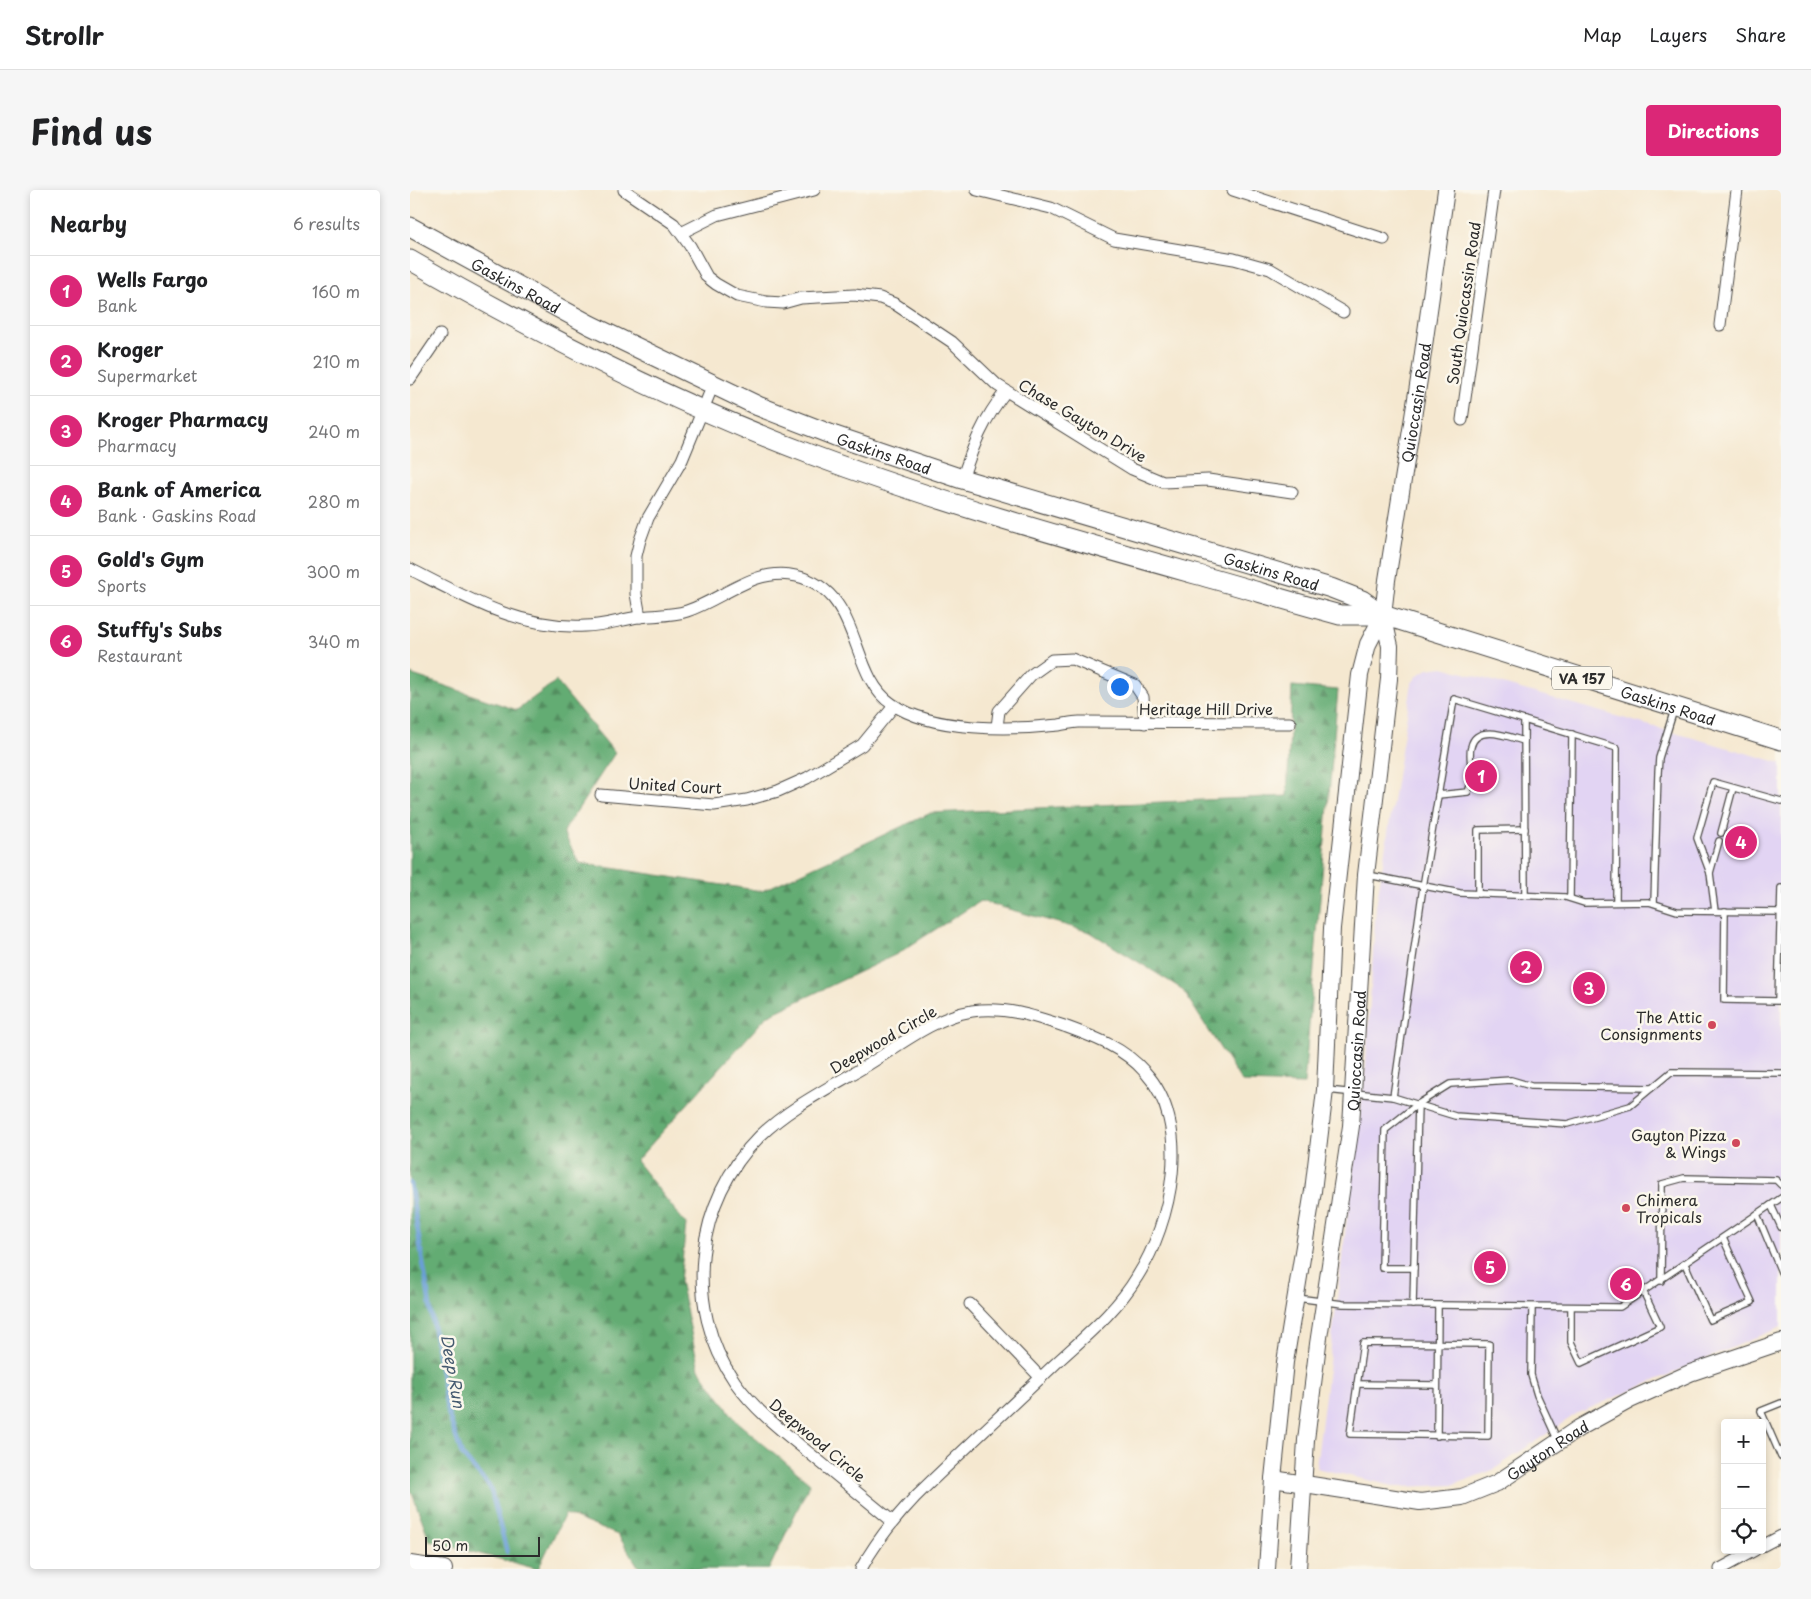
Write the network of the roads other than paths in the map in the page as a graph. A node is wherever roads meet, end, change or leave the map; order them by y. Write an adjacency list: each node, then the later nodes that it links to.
1 (624, 190): 9 (street, Chase Gayton Drive)
2 (814, 190): 9 (street)
3 (977, 190): 12 (street)
4 (1233, 190): 10 (street)
5 (1446, 190): 23 (main road, Quioccasin Road)
6 (1494, 190): 19 (street, South Quiocassin Road)
7 (1737, 190): 13 (street)
8 (410, 227): 16 (main road, Gaskins Road)
9 (681, 233): 17 (street, Chase Gayton Drive)
10 (1384, 239)
11 (410, 260): 18 (main road, Gaskins Road)
12 (1343, 312)
13 (1720, 325)
14 (440, 335): 15 (street)
15 (410, 379)
16 (713, 384): 18 (street); 20 (main road, Gaskins Road)
17 (1006, 391): 20 (street, Chase Gayton Drive); 21 (street, Chase Gayton Drive)
18 (703, 409): 23 (main road, Gaskins Road); 24 (street)
19 (1462, 420)
20 (962, 478): 23 (main road, Gaskins Road)
21 (1292, 492)
22 (410, 569): 24 (street, Heritage Hill Drive)
23 (1383, 615): 26 (main road, Gaskins Road / VA 157); 44 (main road, Quioccasin Road); 57 (main road, Quioccasin Road)
24 (640, 617): 25 (street, Heritage Hill Drive)
25 (894, 706): 30 (street, Heritage Hill Drive); 37 (street, United Court)
26 (1675, 707): 32 (main road, Gaskins Road / VA 157); 51 (lane)
27 (1524, 720): 31 (lane); 33 (lane); 38 (lane)
28 (1146, 723): 29 (street, Heritage Hill Drive); 30 (street, Heritage Hill Drive); 30 (street)
29 (1290, 723)
30 (996, 727)
31 (1572, 734): 49 (lane); 50 (lane)
32 (1781, 740)
33 (1524, 741): 34 (lane); 40 (lane)
34 (1470, 768)
35 (1470, 786): 38 (lane)
36 (1733, 788): 39 (lane); 41 (lane); 43 (lane)
37 (601, 795)
38 (1438, 795): 45 (lane)
39 (1781, 801)
40 (1525, 829): 47 (lane); 48 (lane)
41 (1721, 833)
42 (1719, 841): 43 (lane)
43 (1710, 872): 52 (lane)
44 (1366, 874): 45 (lane); 58 (main road, Quioccasin Road)
45 (1423, 887): 47 (lane); 59 (lane)
46 (1781, 888): 54 (lane)
47 (1478, 894): 48 (lane)
48 (1526, 896): 49 (lane)
49 (1570, 898): 50 (lane)
50 (1616, 902): 51 (lane)
51 (1654, 903): 52 (lane)
52 (1715, 911): 53 (lane)
53 (1725, 912): 54 (lane); 54 (lane)
54 (1780, 912)
55 (1781, 1073): 56 (lane)
56 (1651, 1088): 60 (lane); 60 (lane)
57 (1325, 1090): 58 (lane); 72 (main road, Quioccasin Road)
58 (1353, 1093): 59 (lane); 73 (main road, Quioccasin Road)
59 (1393, 1096): 60 (lane)
60 (1418, 1104): 68 (lane); 68 (lane)
61 (1781, 1185): 70 (lane)
62 (1781, 1198): 63 (lane)
63 (1771, 1205): 64 (lane); 65 (lane)
64 (1757, 1214): 66 (lane); 69 (lane)
65 (1781, 1227)
66 (1723, 1238): 67 (lane); 67 (lane)
67 (1685, 1264): 70 (lane)
68 (1414, 1268): 75 (lane)
69 (1781, 1272)
70 (1661, 1280): 71 (lane)
71 (1644, 1293): 78 (lane); 78 (lane)
72 (1296, 1298): 73 (lane); 88 (main road, Quioccasin Road)
73 (1324, 1301): 75 (lane); 89 (main road, Quioccasin Road)
74 (970, 1304): 81 (street)
75 (1413, 1305): 76 (lane)
76 (1438, 1306): 77 (lane); 80 (lane)
77 (1532, 1307): 78 (lane); 86 (lane)
78 (1571, 1307)
79 (1781, 1342): 86 (main road, Gayton Road)
80 (1437, 1344): 82 (lane); 83 (lane); 85 (lane)
81 (1041, 1378): 90 (street, Deepwood Circle); 90 (street, Deepwood Circle)
82 (1357, 1384): 83 (lane); 85 (lane)
83 (1437, 1385): 85 (lane)
84 (1781, 1403): 87 (lane)
85 (1436, 1436)
86 (1558, 1441): 89 (main road, Gayton Road)
87 (1781, 1457)
88 (1273, 1479): 89 (main road, Gayton Road); 97 (main road)
89 (1303, 1484): 98 (main road)
90 (892, 1521): 96 (street, Deepwood Circle)
91 (1781, 1536): 92 (street)
92 (1766, 1544)
93 (1748, 1554): 99 (street)
94 (410, 1564): 95 (main road)
95 (444, 1569)
96 (861, 1569)
97 (1267, 1569)
98 (1298, 1569)
99 (1720, 1569)

